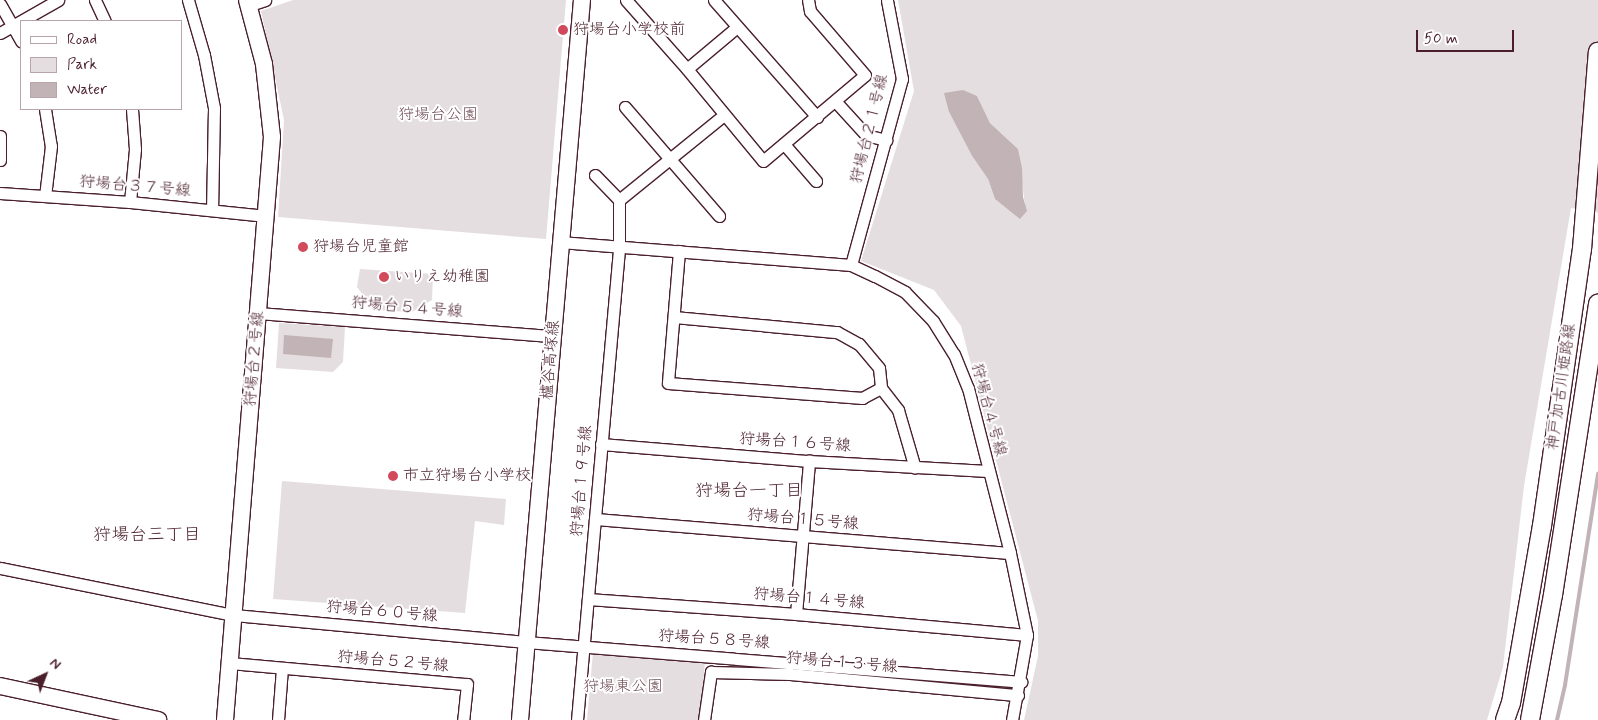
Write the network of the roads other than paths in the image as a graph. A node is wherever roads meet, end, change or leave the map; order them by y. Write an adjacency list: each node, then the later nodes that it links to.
1 (58, 0): 12 (street)
2 (95, 0): 13 (street)
3 (188, 0): 38 (street)
4 (265, 0): 10 (street)
5 (582, 0): 41 (street, 櫨谷高塚線)
6 (626, 0): 20 (street)
7 (714, 0): 16 (street)
8 (808, 0): 21 (street)
9 (887, 0): 28 (street, 狩場台２１号線)
10 (248, 3): 39 (street, 狩場台２号線)
11 (0, 4): 15 (street)
12 (23, 20)
13 (105, 20)
14 (20, 22): 15 (street)
15 (14, 25): 17 (street); 18 (street)
16 (737, 27): 20 (street); 26 (street)
17 (0, 33)
18 (20, 39)
19 (1598, 52): 78 (main road, 神戸加古川姫路線)
20 (687, 69): 25 (street)
21 (836, 102): 26 (street); 28 (street)
22 (625, 107): 31 (street)
23 (45, 110): 35 (street)
24 (132, 110): 37 (street)
25 (724, 115): 29 (street); 31 (street)
26 (817, 117): 29 (street)
27 (0, 136): 30 (street)
28 (886, 140): 44 (street, 狩場台２１号線)
29 (784, 144): 33 (street)
30 (0, 160)
31 (669, 160): 36 (street); 40 (street)
32 (596, 175): 36 (street)
33 (816, 181)
34 (0, 193): 35 (street, 狩場台３７号線)
35 (45, 196): 37 (street, 狩場台３７号線)
36 (619, 200): 42 (street, 狩場台１９号線)
37 (130, 202): 38 (street, 狩場台３７号線)
38 (212, 210): 39 (street, 狩場台３７号線)
39 (266, 216): 46 (street, 狩場台２号線)
40 (719, 216)
41 (560, 242): 42 (street, 狩場台４号線); 48 (street, 櫨谷高塚線)
42 (619, 246): 43 (street, 狩場台４号線); 50 (street, 狩場台１９号線)
43 (680, 251): 44 (street, 狩場台４号線); 47 (street)
44 (851, 265): 53 (street, 狩場台４号線)
45 (1598, 303): 79 (main road, 神戸加古川姫路線)
46 (258, 313): 48 (street, 狩場台５４号線); 60 (street, 狩場台２号線)
47 (674, 317): 49 (street); 49 (street)
48 (553, 336): 62 (street, 櫨谷高塚線)
49 (882, 388): 52 (street)
50 (601, 444): 51 (street, 狩場台１６号線); 54 (street, 狩場台１９号線)
51 (808, 461): 52 (street, 狩場台１６号線); 55 (street)
52 (915, 468): 53 (street, 狩場台１６号線)
53 (988, 472): 56 (street, 狩場台４号線)
54 (595, 519): 55 (street, 狩場台１５号線); 58 (street, 狩場台１９号線)
55 (803, 536): 56 (street, 狩場台１５号線); 59 (street)
56 (1010, 553): 61 (street, 狩場台４号線)
57 (0, 568): 60 (street, 狩場台６０号線)
58 (588, 598): 59 (street, 狩場台１４号線); 63 (street, 狩場台１９号線)
59 (796, 614): 61 (street, 狩場台１４号線)
60 (234, 615): 62 (street, 狩場台６０号線); 64 (street, 狩場台２号線)
61 (1027, 635): 66 (street, 狩場台４号線)
62 (526, 642): 63 (street, 狩場台６０号線); 74 (street, 櫨谷高塚線)
63 (584, 646): 66 (street, 狩場台５８号線); 75 (street, 狩場台１９号線)
64 (230, 663): 65 (street, 狩場台５２号線); 71 (street, 狩場台２号線)
65 (282, 668): 72 (street); 73 (street, 狩場台５２号線)
66 (1021, 682): 68 (street, 狩場台４号線)
67 (0, 686): 69 (street)
68 (1018, 696): 76 (street, 狩場台１３号線); 77 (street, 狩場台４号線)
69 (118, 716): 70 (street)
70 (158, 720)
71 (226, 720)
72 (278, 720)
73 (463, 720)
74 (520, 720)
75 (577, 720)
76 (704, 720)
77 (1012, 720)
78 (1506, 720)
79 (1530, 720)

